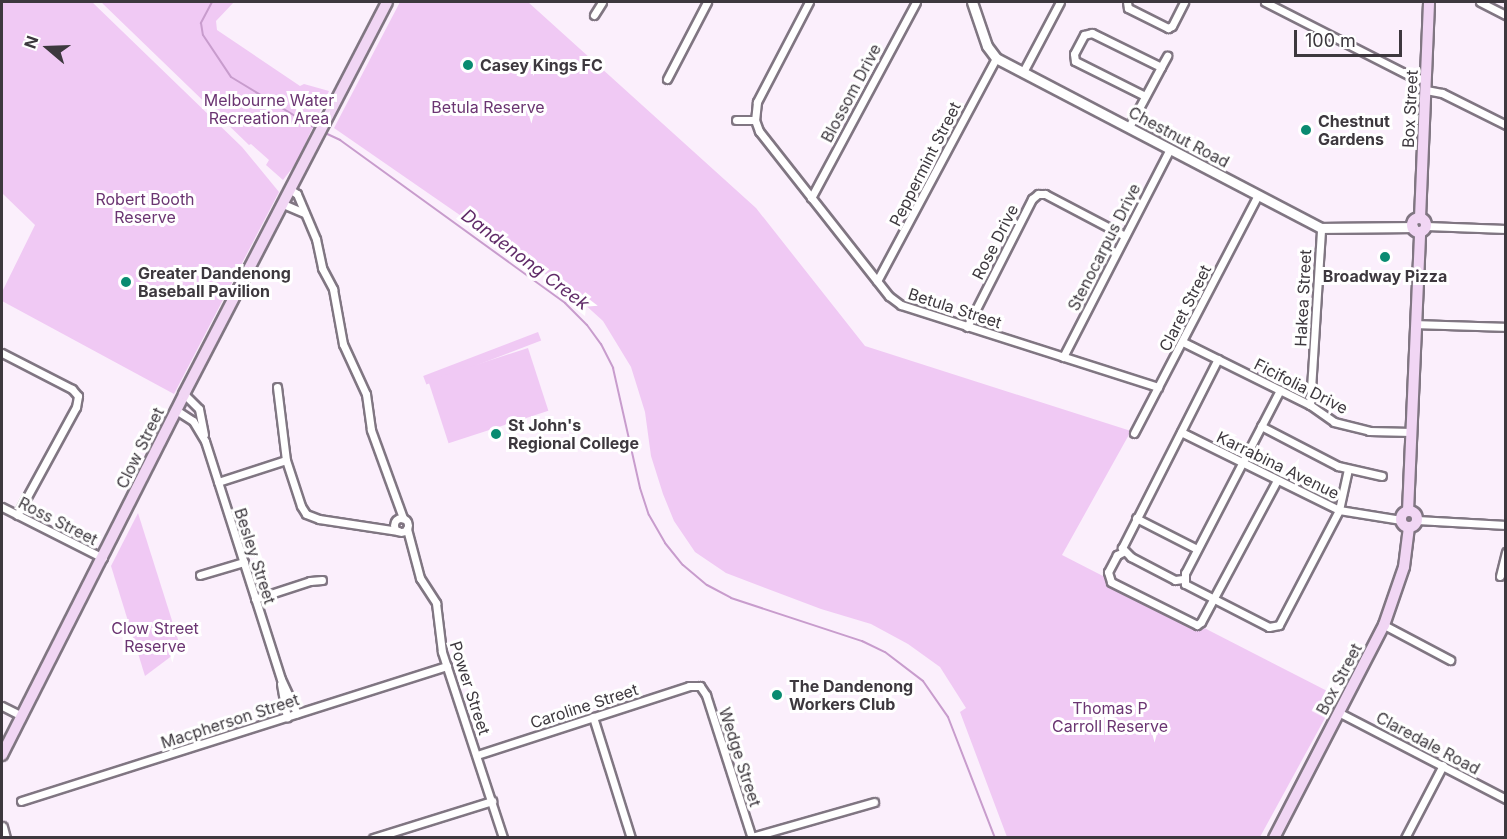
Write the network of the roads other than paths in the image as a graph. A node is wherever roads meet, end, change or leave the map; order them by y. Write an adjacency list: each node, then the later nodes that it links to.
1 (387, 2): 27 (main road, Clow Street)
2 (602, 2): 13 (street)
3 (707, 2): 19 (street)
4 (809, 2): 23 (street)
5 (916, 2): 29 (street, Blossom Drive)
6 (972, 2): 16 (street)
7 (1060, 2): 18 (street)
8 (1127, 2): 9 (street)
9 (1184, 2)
10 (1265, 2): 20 (street)
11 (1429, 2): 20 (main road, Box Street)
12 (1480, 2): 14 (street)
13 (594, 15)
14 (1506, 15)
15 (1167, 56): 17 (street)
16 (996, 58): 18 (street, Chestnut Road); 36 (street, Peppermint Street)
17 (1161, 67): 21 (street); 21 (street)
18 (1023, 72): 25 (street, Chestnut Road)
19 (667, 79)
20 (1426, 85): 24 (street); 32 (main road, Box Street)
21 (1145, 96): 25 (street)
22 (736, 120): 23 (street)
23 (755, 120): 29 (street, Betula Street)
24 (1506, 126)
25 (1129, 128): 26 (street, Chestnut Road)
26 (1170, 149): 28 (street, Chestnut Road); 35 (street, Stenocarpus Drive)
27 (291, 190): 30 (main road, Clow Street); 31 (street)
28 (1258, 195): 33 (street, Chestnut Road); 40 (street, Claret Street)
29 (811, 198): 36 (street, Betula Street)
30 (283, 204): 31 (street); 47 (main road, Clow Street)
31 (304, 213): 65 (street)
32 (1420, 226): 33 (street, Chestnut Road); 34 (street); 37 (main road, Box Street)
33 (1321, 228): 48 (street, Hakea Street)
34 (1506, 229)
35 (1125, 236): 38 (street, Rose Drive); 42 (street, Stenocarpus Drive)
36 (877, 281): 38 (street, Betula Street)
37 (1416, 324): 39 (street); 52 (main road, Box Street)
38 (967, 327): 42 (street, Betula Street)
39 (1506, 327)
40 (1183, 342): 43 (street, Ficifolia Drive); 45 (street, Claret Street)
41 (3, 357): 63 (street)
42 (1063, 357): 45 (street, Betula Street)
43 (1218, 359): 46 (street, Ficifolia Drive); 51 (street)
44 (277, 387): 55 (street)
45 (1158, 387): 53 (street, Claret Street)
46 (1280, 390): 48 (street, Ficifolia Drive); 50 (street)
47 (184, 394): 49 (main road, Clow Street); 54 (street, Besley Street)
48 (1310, 405): 52 (street, Ficifolia Drive)
49 (176, 410): 54 (street, Besley Street); 75 (main road, Clow Street)
50 (1261, 426): 56 (street); 57 (street)
51 (1181, 432): 56 (street, Karrabina Avenue); 64 (street)
52 (1412, 432): 66 (main road, Box Street)
53 (1134, 433)
54 (205, 441): 60 (street, Besley Street)
55 (286, 460): 60 (street); 68 (street)
56 (1243, 463): 59 (street, Karrabina Avenue); 72 (street)
57 (1348, 469): 58 (street); 62 (street)
58 (1382, 476)
59 (1277, 480): 62 (street, Karrabina Avenue); 82 (street)
60 (218, 482): 76 (street, Besley Street)
61 (2, 507): 63 (street, Ross Street)
62 (1339, 510): 66 (street, Karrabina Avenue); 82 (street)
63 (17, 515): 75 (street, Ross Street)
64 (1136, 518): 72 (street); 73 (street)
65 (398, 520): 68 (street); 69 (street, Power Street); 70 (street, Power Street)
66 (1409, 522): 67 (street, Karrabina Avenue); 83 (main road, Box Street)
67 (1506, 525)
68 (376, 527): 70 (street)
69 (407, 529): 70 (street); 71 (street, Power Street)
70 (398, 532): 71 (street, Power Street)
71 (412, 548): 85 (street, Power Street)
72 (1197, 549): 79 (street)
73 (1123, 552): 79 (street); 82 (street)
74 (1506, 552): 78 (street)
75 (103, 558): 91 (main road, Clow Street)
76 (244, 562): 77 (street); 81 (street, Besley Street)
77 (200, 575)
78 (1500, 576)
79 (1183, 579): 82 (street)
80 (322, 580): 81 (street)
81 (255, 599): 86 (street, Besley Street)
82 (1214, 599)
83 (1384, 625): 84 (street); 89 (main road, Box Street)
84 (1450, 660)
85 (447, 666): 90 (street, Macpherson Street); 95 (street, Power Street)
86 (281, 679): 90 (street, Besley Street); 92 (street, Besley Street)
87 (700, 686): 93 (street, Caroline Street); 106 (street, Wedge Street)
88 (2, 706): 91 (street)
89 (1338, 711): 96 (street, Claredale Road); 107 (main road, Box Street)
90 (297, 714): 92 (street, Macpherson Street)
91 (22, 716): 94 (main road, Clow Street)
92 (287, 717): 98 (street, Macpherson Street)
93 (592, 717): 95 (street, Caroline Street); 105 (street)
94 (2, 755)
95 (477, 755): 99 (street, Power Street)
96 (1443, 765): 97 (street, Claredale Road); 108 (street)
97 (1506, 799)
98 (21, 801)
99 (492, 801): 103 (street); 104 (street, Power Street)
100 (874, 802): 106 (street)
101 (2, 827): 102 (street)
102 (4, 837)
103 (373, 837)
104 (503, 837)
105 (631, 837)
106 (752, 837)
107 (1274, 837)
108 (1405, 837)

